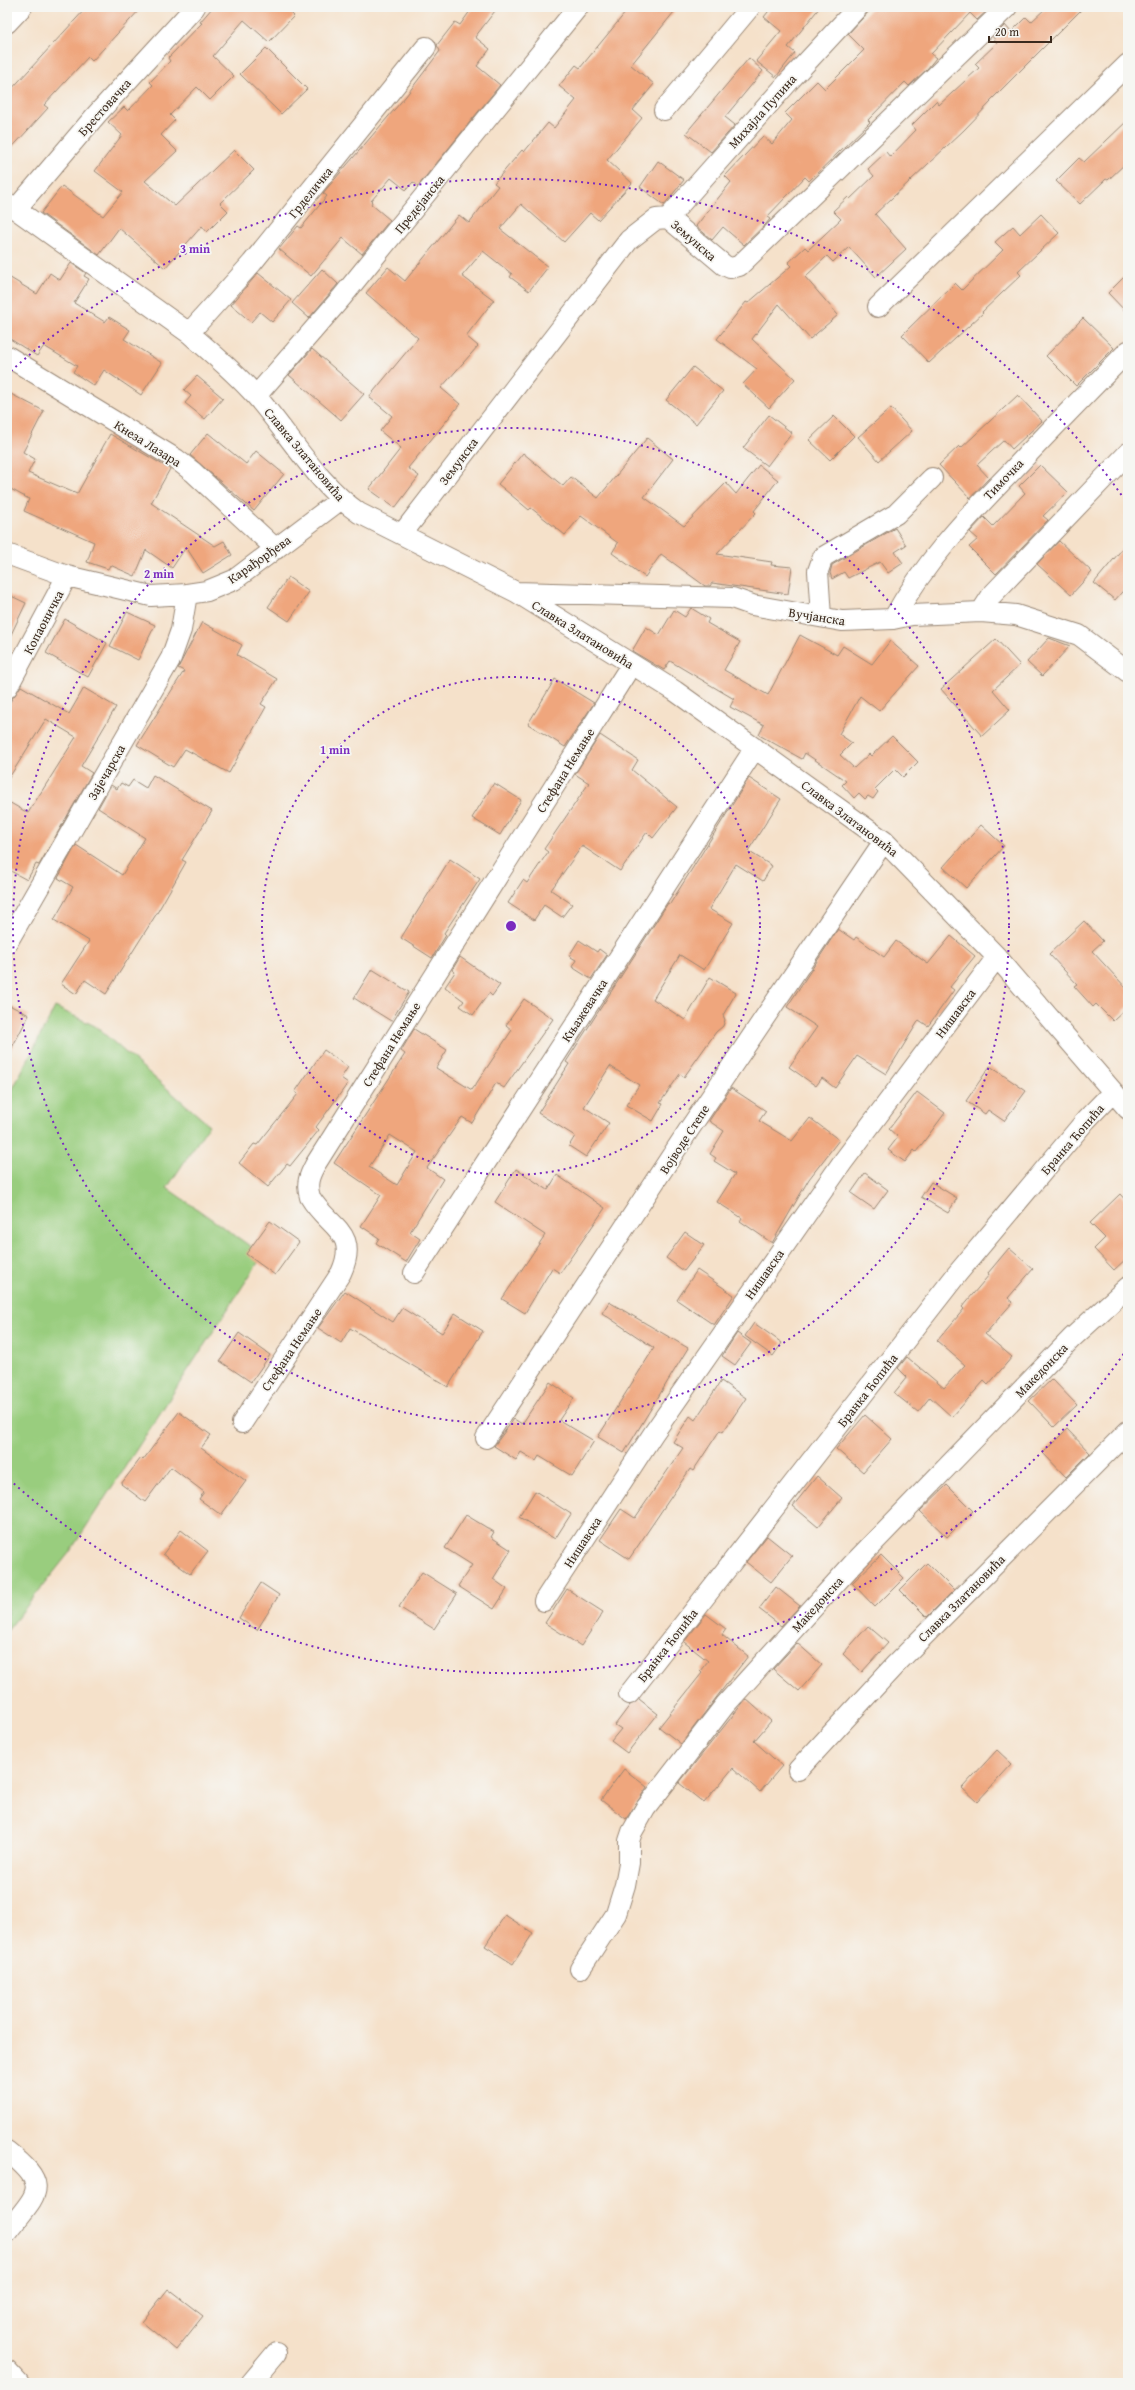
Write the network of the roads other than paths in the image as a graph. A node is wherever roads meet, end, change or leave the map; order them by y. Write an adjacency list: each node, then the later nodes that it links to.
1 (22, 7): 7 (street)
2 (195, 7): 11 (street, Брестовачка)
3 (578, 7): 17 (street, Предејанска)
4 (750, 7): 10 (street)
5 (858, 7): 12 (street, Михајла Пупина)
6 (1007, 7): 12 (street, Земунска)
7 (7, 23)
8 (426, 47): 14 (street, Грделичка)
9 (1128, 64): 13 (street)
10 (664, 110)
11 (11, 206): 14 (street, Славка Златановића)
12 (668, 218): 21 (street, Земунска)
13 (878, 307)
14 (189, 333): 17 (street, Славка Златановића)
15 (1128, 351): 29 (street, Тимочка)
16 (7, 356): 22 (street, Кнеза Лазара)
17 (256, 396): 20 (street, Славка Златановића)
18 (1128, 453): 27 (street)
19 (932, 478): 28 (street)
20 (340, 500): 21 (street, Славка Златановића); 22 (street, Карађорђева)
21 (402, 534): 25 (street, Славка Златановића)
22 (276, 549): 26 (street, Карађорђева)
23 (7, 554): 24 (street, Карађорђева)
24 (67, 576): 26 (street, Карађорђева); 32 (street, Копаоничка)
25 (516, 592): 28 (street, Вучјанска); 30 (street, Славка Златановића)
26 (187, 594): 35 (street, Зајечарска)
27 (981, 612): 29 (street, Вучјанска); 31 (street, Вучјанска)
28 (821, 617): 29 (street, Вучјанска)
29 (893, 619)
30 (631, 665): 33 (street, Славка Златановића); 41 (street, Стефана Немање)
31 (1128, 672)
32 (7, 688)
33 (755, 748): 34 (street, Славка Златановића); 39 (street, Књажевачка)
34 (884, 841): 36 (street, Славка Златановића); 43 (street, Војводе Степе)
35 (7, 943)
36 (998, 957): 37 (street, Славка Златановића); 44 (street, Нишавска)
37 (1113, 1092): 38 (street, Славка Златановића); 45 (street, Бранка Ћопића)
38 (1128, 1109)
39 (414, 1273)
40 (1128, 1287): 47 (street, Македонска)
41 (242, 1423)
42 (1128, 1431): 46 (street, Славка Златановића)
43 (486, 1438)
44 (544, 1601)
45 (629, 1694)
46 (798, 1770)
47 (580, 1970)
48 (7, 2151): 49 (street)
49 (7, 2232)
50 (276, 2353): 53 (street)
51 (7, 2370): 52 (street)
52 (19, 2383)
53 (251, 2383)

